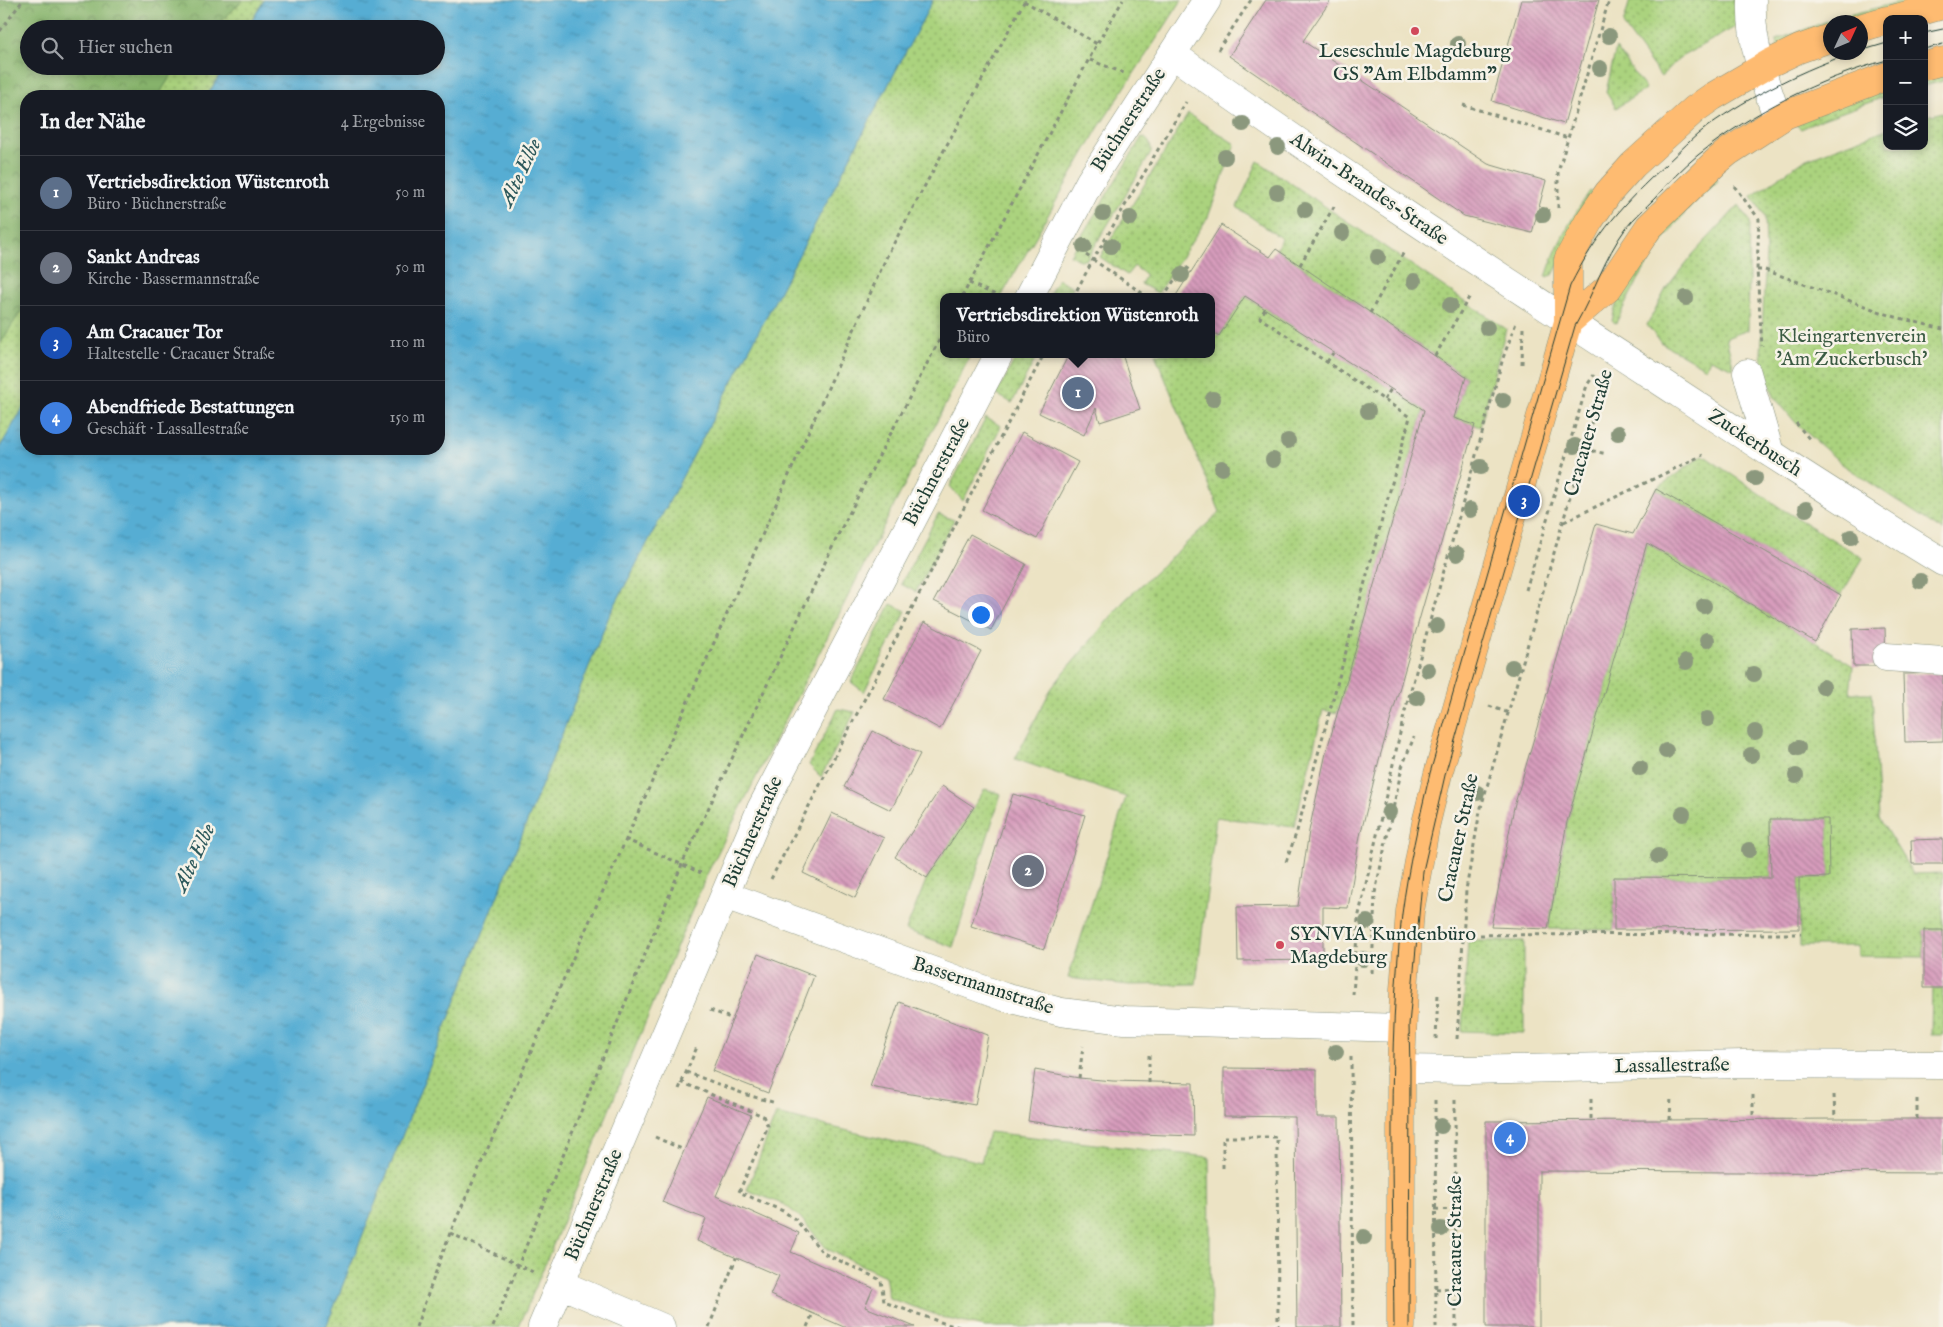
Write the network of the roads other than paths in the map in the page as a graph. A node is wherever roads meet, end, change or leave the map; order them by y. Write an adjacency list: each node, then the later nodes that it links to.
1 (1207, 0): 8 (street, Büchnerstraße)
2 (1752, 0): 11 (street)
3 (1943, 5): 4 (main road)
4 (1907, 15)
5 (1883, 21): 6 (main road)
6 (1868, 26)
7 (1823, 40): 11 (main road, Cracauer Straße)
8 (1172, 54): 14 (street, Büchnerstraße); 15 (street, Alwin-Brandes-Straße)
9 (1943, 62): 10 (main road)
10 (1928, 65)
11 (1761, 68): 13 (street); 15 (main road, Cracauer Straße)
12 (1883, 77): 13 (main road)
13 (1778, 119): 15 (main road)
14 (1031, 293)
15 (1568, 322): 18 (street, Zuckerbusch); 23 (main road, Cracauer Straße)
16 (997, 358): 22 (street, Büchnerstraße)
17 (1754, 364): 18 (street)
18 (1770, 453): 19 (street, Zuckerbusch)
19 (1943, 562)
20 (1886, 657): 21 (street)
21 (1943, 661)
22 (725, 895): 23 (street, Bassermannstraße); 26 (street, Büchnerstraße)
23 (1402, 1028): 25 (main road, Cracauer Straße)
24 (1943, 1065): 25 (street, Lassallestraße)
25 (1401, 1069): 29 (main road, Cracauer Straße)
26 (560, 1284): 27 (street, Büchnerstraße); 28 (street)
27 (542, 1327)
28 (661, 1327)
29 (1402, 1327)

